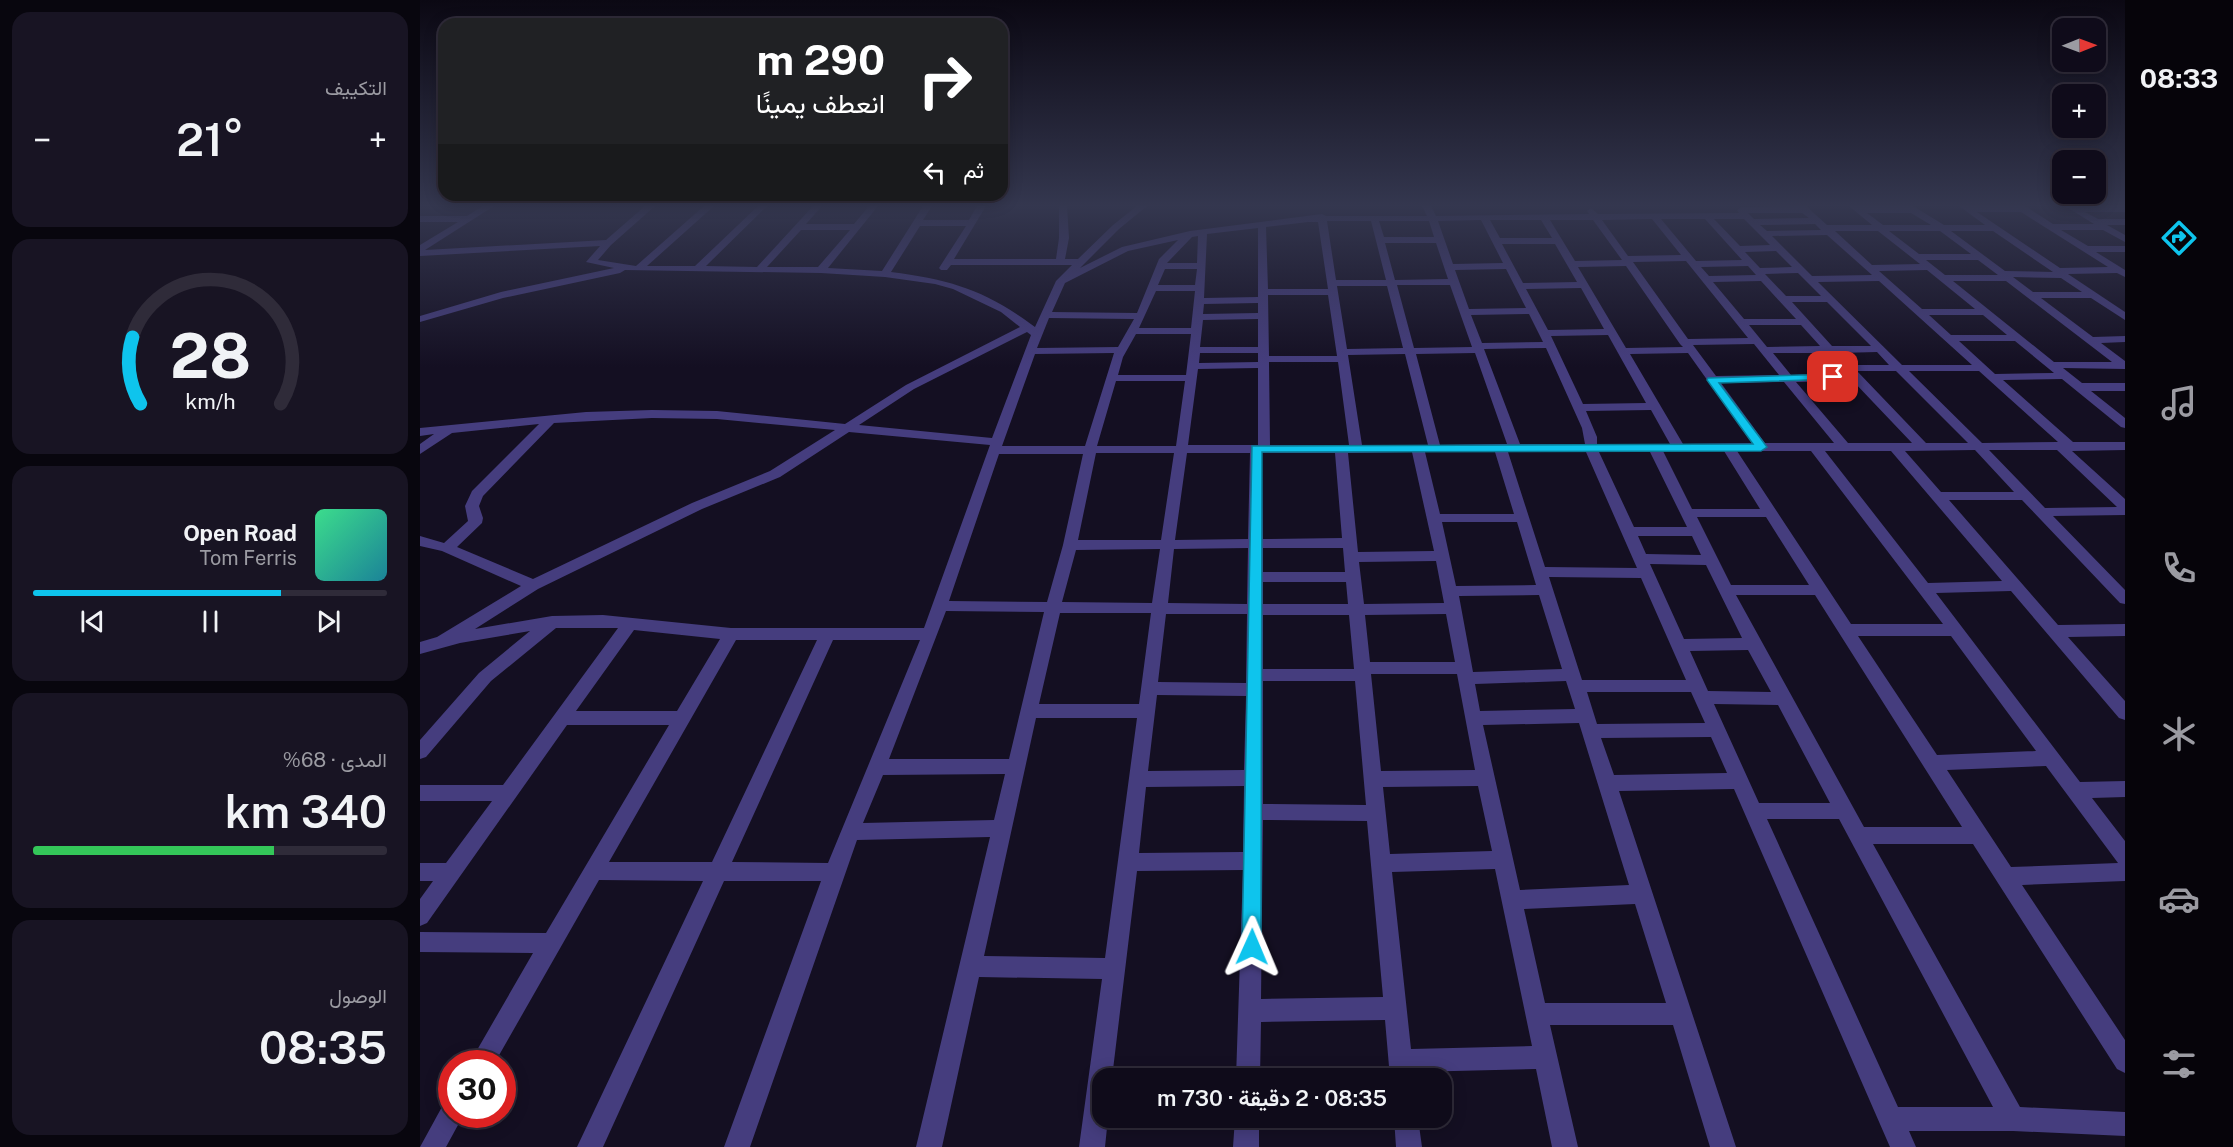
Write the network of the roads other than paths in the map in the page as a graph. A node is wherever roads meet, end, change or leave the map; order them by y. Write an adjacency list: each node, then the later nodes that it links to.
1 (593, 260): 35 (street)
2 (645, 260): 35 (street)
3 (708, 260): 36 (street)
4 (769, 260): 37 (street)
5 (830, 260): 38 (street)
6 (894, 260): 42 (street)
7 (1104, 260): 49 (street)
8 (1164, 260): 29 (street)
9 (1201, 260): 30 (street)
10 (1262, 260): 58 (street)
11 (1329, 260): 55 (street)
12 (1385, 260): 50 (street)
13 (1446, 260): 32 (street)
14 (1507, 260): 31 (street)
15 (1567, 260): 28 (street)
16 (1746, 260): 39 (street)
17 (1790, 260): 43 (street)
18 (1861, 260): 34 (street)
19 (1920, 260): 33 (street)
20 (1982, 260): 44 (street)
21 (2040, 260): 41 (street)
22 (2102, 260): 40 (street)
23 (1080, 261): 27 (street); 49 (street)
24 (1628, 261): 25 (street); 28 (street); 81 (street)
25 (1691, 261): 39 (street); 47 (street)
26 (948, 262): 27 (street); 48 (street)
27 (1060, 262)
28 (1570, 264): 52 (street)
29 (1161, 266): 30 (street); 54 (street)
30 (1202, 266): 61 (street)
31 (1510, 266): 32 (street); 53 (street)
32 (1448, 267): 51 (street)
33 (1928, 267): 34 (street); 46 (street)
34 (1871, 268): 45 (street)
35 (633, 269): 36 (street); 69 (street)
36 (698, 269): 37 (street)
37 (760, 269): 38 (street)
38 (821, 270): 42 (street)
39 (1756, 271): 43 (street); 47 (street); 59 (street)
40 (2122, 272): 41 (street)
41 (2060, 273): 44 (street); 57 (street)
42 (885, 274): 48 (street)
43 (1804, 274): 45 (street); 60 (street)
44 (2004, 276): 46 (street); 56 (street)
45 (1882, 278): 64 (street)
46 (1942, 278): 65 (street)
47 (1707, 279): 70 (street)
48 (936, 281): 73 (street)
49 (1061, 281): 66 (street)
50 (1390, 282): 51 (street); 55 (street); 88 (street)
51 (1454, 282): 63 (street)
52 (1582, 285): 53 (street); 74 (street)
53 (1520, 286): 62 (street)
54 (1154, 288): 61 (street); 72 (street)
55 (1334, 288): 58 (street); 90 (street)
56 (2029, 295): 57 (street); 79 (street)
57 (2092, 295): 68 (street)
58 (1262, 296): 61 (street); 67 (street)
59 (1783, 299): 60 (street); 71 (street)
60 (1830, 299): 84 (street)
61 (1198, 309): 67 (street); 72 (street); 92 (street)
62 (1533, 311): 63 (street); 75 (street)
63 (1464, 312): 83 (street)
64 (1920, 312): 65 (street); 76 (street)
65 (1983, 312): 77 (street)
66 (1045, 315): 72 (street); 73 (street)
67 (1263, 316): 91 (street)
68 (2125, 317)
69 (420, 319)
70 (1740, 322): 71 (street); 82 (street)
71 (1804, 322): 85 (street)
72 (1136, 324): 86 (street)
73 (1032, 330): 87 (street); 109 (street)
74 (1610, 332): 75 (street); 89 (street)
75 (1544, 333): 80 (street)
76 (1949, 338): 77 (street); 96 (street)
77 (2015, 338): 93 (street)
78 (2125, 339): 79 (street)
79 (2089, 340): 94 (street)
80 (1550, 345): 83 (street); 106 (street)
81 (1687, 346): 82 (street); 89 (street); 102 (street)
82 (1760, 346): 85 (street); 101 (street)
83 (1478, 348): 88 (street); 123 (street)
84 (1878, 348): 85 (street); 95 (street)
85 (1829, 349): 97 (street)
86 (1120, 350): 87 (street); 100 (street)
87 (1030, 351): 112 (street)
88 (1409, 351): 90 (street); 122 (street)
89 (1623, 351): 105 (street)
90 (1342, 356): 91 (street); 130 (street)
91 (1263, 358): 92 (street); 121 (street)
92 (1193, 364): 100 (street); 129 (street)
93 (2051, 365): 94 (street); 98 (street)
94 (2124, 366)
95 (1899, 368): 96 (street); 97 (street); 113 (street)
96 (1983, 368): 99 (street)
97 (1851, 372): 101 (street); 120 (street)
98 (2064, 376): 99 (street); 103 (street)
99 (1994, 377): 114 (street)
100 (1112, 378): 128 (street)
101 (1788, 378): 102 (street); 118 (street)
102 (1712, 380): 116 (street)
103 (2077, 387): 104 (street); 108 (street)
104 (2125, 387)
105 (1655, 406): 106 (street); 126 (street)
106 (1578, 408): 124 (street)
107 (551, 419): 109 (street); 110 (street); 146 (street)
108 (2125, 424)
109 (847, 427): 112 (street); 154 (street)
110 (448, 430): 111 (street); 131 (street)
111 (420, 432)
112 (996, 446): 128 (street); 161 (street)
113 (1978, 446): 114 (street); 120 (street); 133 (street)
114 (2065, 446): 115 (street); 134 (street)
115 (2125, 446)
116 (1761, 447): 117 (street); 127 (street)
117 (1815, 447): 118 (street); 156 (street)
118 (1844, 447): 119 (street)
119 (1895, 447): 120 (street); 132 (street)
120 (1923, 447)
121 (1260, 448): 129 (street); 130 (street); 143 (street)
122 (1426, 448): 123 (street); 130 (street); 138 (street)
123 (1508, 448): 124 (street); 139 (street)
124 (1590, 448): 125 (street); 141 (street)
125 (1655, 448): 126 (street); 136 (street)
126 (1678, 448): 127 (street)
127 (1728, 448): 137 (street)
128 (1090, 449): 129 (street); 145 (street)
129 (1180, 449): 144 (street)
130 (1349, 449): 147 (street)
131 (420, 450)
132 (1939, 496): 133 (street); 155 (street)
133 (2024, 496): 135 (street)
134 (2125, 509): 135 (street)
135 (2040, 512): 159 (street)
136 (1688, 513): 137 (street); 140 (street)
137 (1771, 513): 158 (street)
138 (1433, 518): 139 (street); 148 (street)
139 (1522, 518): 153 (street)
140 (1697, 531): 141 (street); 149 (street)
141 (1628, 532): 150 (street)
142 (420, 541): 146 (street)
143 (1255, 542): 144 (street); 147 (street); 151 (street)
144 (1168, 544): 145 (street); 163 (street)
145 (1070, 545): 162 (street)
146 (447, 548): 154 (street)
147 (1351, 550): 148 (street); 152 (street)
148 (1443, 556): 160 (street)
149 (1712, 560): 150 (street); 157 (street)
150 (1643, 566): 153 (street); 177 (street)
151 (1256, 577): 152 (street); 164 (street)
152 (1353, 577): 165 (street)
153 (1541, 581): 160 (street); 181 (street)
154 (533, 585): 175 (street)
155 (2014, 586): 156 (street); 171 (street)
156 (1924, 588): 169 (street)
157 (1725, 590): 158 (street); 176 (street)
158 (1821, 590): 168 (street)
159 (2124, 596)
160 (1452, 600): 165 (street); 180 (street)
161 (940, 606): 162 (street); 174 (street)
162 (1053, 607): 163 (street); 186 (street)
163 (1159, 608): 164 (street); 183 (street)
164 (1254, 608): 165 (street); 182 (street)
165 (1356, 610): 179 (street)
166 (552, 622): 167 (street); 175 (street); 194 (street)
167 (630, 623): 172 (street); 189 (street)
168 (1848, 630): 169 (street); 196 (street)
169 (1955, 630): 195 (street)
170 (2125, 630): 171 (street)
171 (2054, 631): 188 (street)
172 (731, 634): 173 (street); 190 (street)
173 (828, 634): 174 (street); 225 (street)
174 (930, 634): 198 (street)
175 (442, 642): 178 (street)
176 (1753, 644): 177 (street); 185 (street)
177 (1678, 645): 184 (street)
178 (420, 648)
179 (1362, 671): 180 (street); 182 (street); 202 (street)
180 (1466, 673): 181 (street); 191 (street)
181 (1574, 681): 184 (street); 192 (street)
182 (1254, 682): 183 (street); 200 (street)
183 (1151, 688): 187 (street)
184 (1699, 691): 185 (street); 193 (street)
185 (1784, 699): 210 (street)
186 (1029, 711): 187 (street); 197 (street)
187 (1147, 711): 199 (street)
188 (2125, 713)
189 (562, 718): 190 (street); 208 (street)
190 (681, 718): 222 (street)
191 (1473, 718): 192 (street); 201 (street)
192 (1588, 724): 193 (street); 204 (street)
193 (1716, 730): 203 (street)
194 (420, 752)
195 (2052, 758): 196 (street); 206 (street)
196 (1934, 763): 215 (street)
197 (1017, 766): 198 (street); 213 (street)
198 (877, 767): 214 (street)
199 (1137, 778): 200 (street); 220 (street)
200 (1253, 778): 211 (street)
201 (1486, 778): 202 (street); 218 (street)
202 (1374, 780): 212 (street)
203 (1739, 781): 204 (street); 209 (street)
204 (1608, 783): 229 (street)
205 (2125, 789): 206 (street)
206 (2076, 790): 217 (street)
207 (420, 793): 208 (street)
208 (509, 793): 224 (street)
209 (1753, 811): 210 (street); 246 (street)
210 (1844, 811): 216 (street)
211 (1253, 812): 212 (street); 219 (street)
212 (1375, 813): 221 (street)
213 (1002, 828): 214 (street); 234 (street)
214 (850, 832): 226 (street)
215 (1979, 835): 216 (street); 228 (street)
216 (1858, 836): 247 (street)
217 (2125, 857)
218 (1505, 860): 221 (street); 230 (street)
219 (1253, 861): 220 (street); 237 (street)
220 (1127, 862): 235 (street)
221 (1383, 863): 236 (street)
222 (593, 871): 225 (street); 233 (street)
223 (420, 872): 224 (street)
224 (452, 872): 231 (street)
225 (716, 872): 226 (street); 253 (street)
226 (834, 872): 254 (street)
227 (2125, 872): 228 (street)
228 (2006, 876): 242 (street)
229 (1643, 894): 230 (street); 239 (street)
230 (1513, 900): 238 (street)
231 (420, 916)
232 (420, 942): 233 (street)
233 (551, 943): 240 (street)
234 (969, 966): 235 (street); 255 (street)
235 (1114, 969): 256 (street)
236 (1395, 1008): 237 (street); 244 (street)
237 (1251, 1011): 243 (street)
238 (1537, 1014): 239 (street); 241 (street)
239 (1681, 1014): 260 (street)
240 (489, 1050)
241 (1544, 1057): 245 (street); 259 (street)
242 (2125, 1060)
243 (1248, 1068)
244 (1401, 1068)
245 (1423, 1068)
246 (1890, 1119): 247 (street); 261 (street)
247 (2013, 1119): 248 (street)
248 (2125, 1124)
249 (444, 1128): 252 (street)
250 (1247, 1128): 257 (street)
251 (1407, 1128): 258 (street)
252 (432, 1147)
253 (590, 1147)
254 (737, 1147)
255 (929, 1147)
256 (1092, 1147)
257 (1246, 1147)
258 (1409, 1147)
259 (1565, 1147)
260 (1723, 1147)
261 (1903, 1147)

